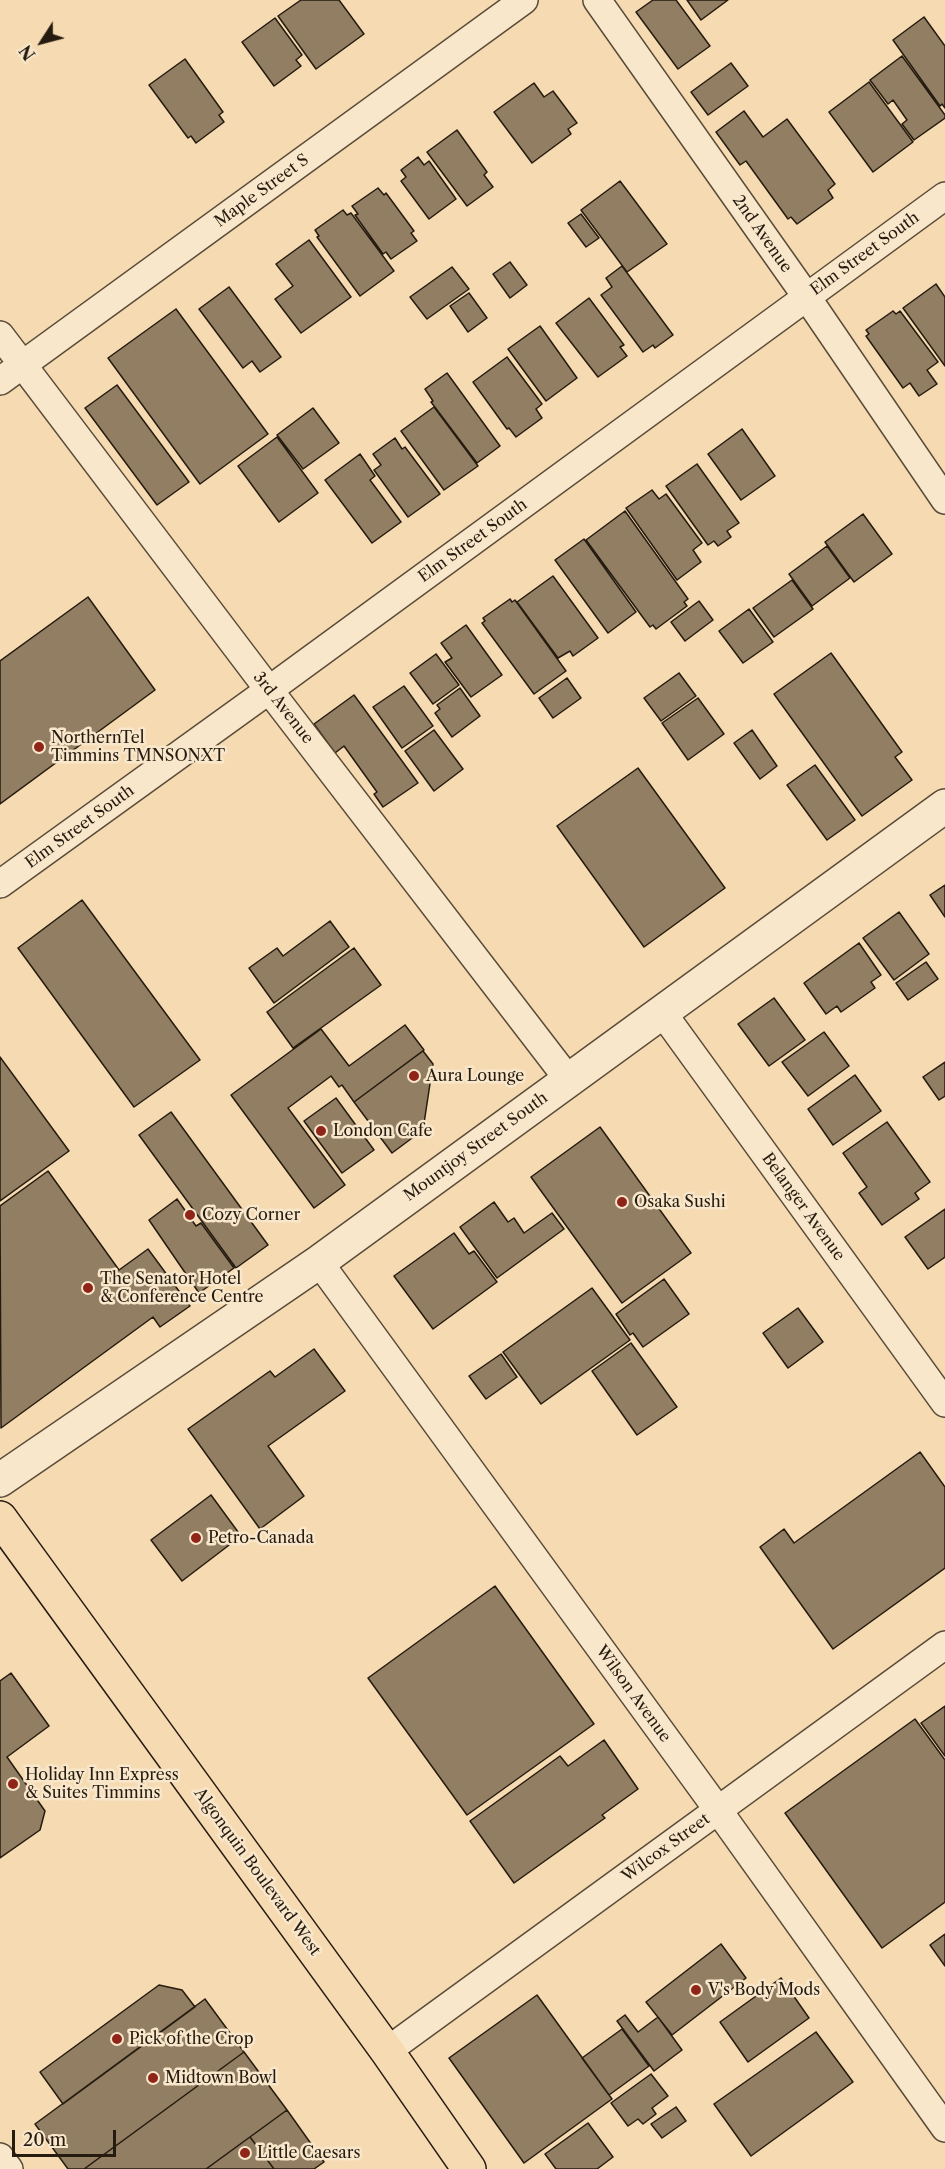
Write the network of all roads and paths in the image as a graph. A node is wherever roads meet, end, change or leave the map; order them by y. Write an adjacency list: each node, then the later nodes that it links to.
1 (524, 0): 6 (street, Maple Street S)
2 (597, 0): 4 (street, 2nd Avenue)
3 (945, 196): 4 (street, Elm Street South)
4 (806, 296): 7 (street, 2nd Avenue); 8 (street, Elm Street South)
5 (0, 336): 6 (street, 3rd Avenue)
6 (11, 373): 8 (street, 3rd Avenue)
7 (945, 500)
8 (269, 690): 10 (street, Elm Street South); 12 (street, 3rd Avenue)
9 (945, 806): 11 (street, Mountjoy Street South)
10 (0, 884)
11 (662, 1012): 12 (street, Mountjoy Street South); 14 (street, Belanger Avenue)
12 (568, 1079): 13 (street, Mountjoy Street South)
13 (319, 1262): 15 (street, Mountjoy Street South); 18 (street, Wilson Avenue)
14 (945, 1403)
15 (0, 1480)
16 (0, 1518): 19 (main road, Algonquin Boulevard West)
17 (945, 1645): 18 (street, Wilcox Street)
18 (718, 1810): 19 (street, Wilcox Street); 20 (street, Wilson Avenue)
19 (387, 2051): 23 (main road, Algonquin Boulevard West)
20 (945, 2128)
21 (0, 2157): 22 (street)
22 (9, 2169)
23 (469, 2169)

